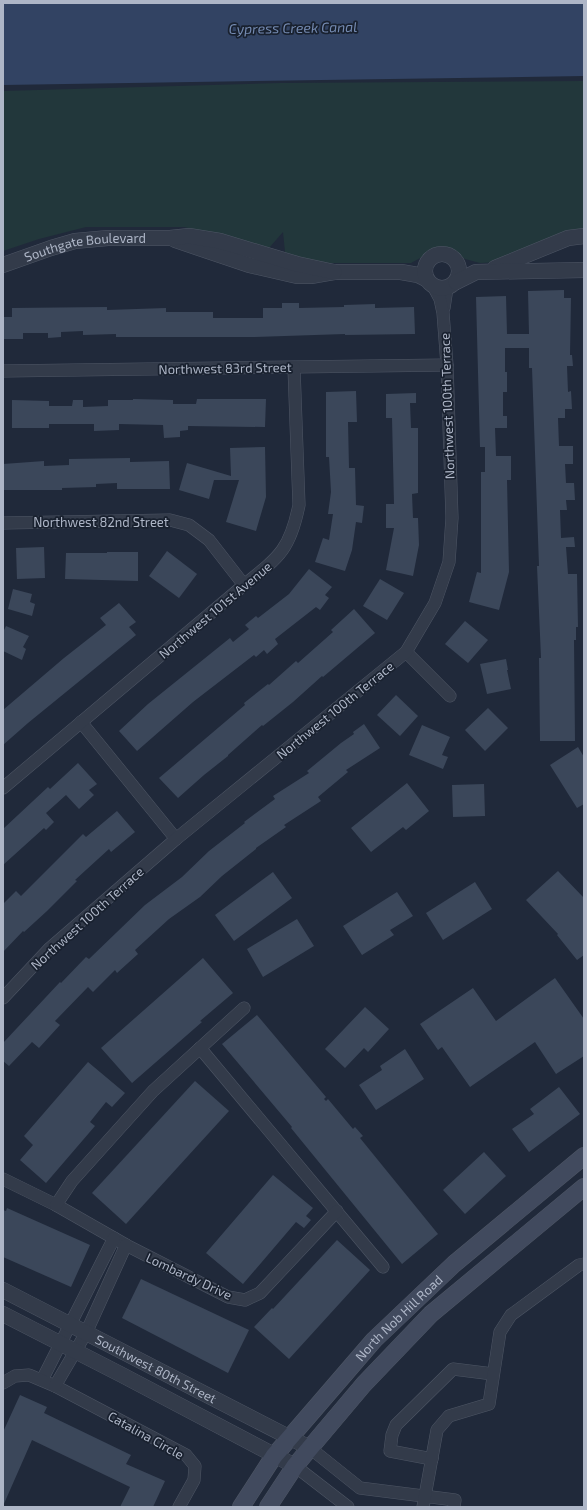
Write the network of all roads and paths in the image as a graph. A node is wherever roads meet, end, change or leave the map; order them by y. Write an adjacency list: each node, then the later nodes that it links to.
1 (584, 236): 7 (street)
2 (428, 262): 4 (street); 6 (street, Southgate Boulevard); 8 (street)
3 (3, 265): 6 (street, Southgate Boulevard)
4 (458, 266): 7 (street); 8 (street)
5 (584, 270): 7 (street)
6 (401, 272): 8 (street, Southgate Boulevard)
7 (481, 272): 8 (street)
8 (440, 284): 9 (street, Northwest 100th Terrace)
9 (447, 365): 10 (street, Northwest 83rd Street); 14 (street, Northwest 100th Terrace)
10 (294, 368): 11 (street, Northwest 83rd Street); 13 (street, Northwest 101st Avenue)
11 (3, 371)
12 (3, 523): 13 (street, Northwest 82nd Street)
13 (244, 585): 16 (street, Northwest 101st Avenue)
14 (406, 652): 15 (street); 18 (street, Northwest 100th Terrace)
15 (450, 696)
16 (81, 722): 17 (street, Northwest 101st Avenue); 18 (street)
17 (3, 788)
18 (176, 839): 19 (street, Northwest 100th Terrace)
19 (3, 998)
20 (244, 1008): 21 (street)
21 (200, 1048): 25 (street); 26 (street)
22 (584, 1156): 43 (main road, North Nob Hill Road)
23 (3, 1179): 25 (street, Lombardy Drive)
24 (584, 1187): 44 (main road, North Nob Hill Road)
25 (56, 1205): 27 (street, Lombardy Drive)
26 (337, 1211): 28 (street, Lombardy Drive); 30 (street)
27 (114, 1238): 28 (street, Lombardy Drive); 31 (street)
28 (126, 1245): 32 (street)
29 (584, 1264): 39 (street)
30 (383, 1267)
31 (96, 1274): 32 (street); 35 (street)
32 (109, 1281): 36 (street)
33 (3, 1290): 35 (street, Southwest 80th Street)
34 (3, 1314): 37 (street, Southwest 80th Street)
35 (70, 1325): 36 (street, Southwest 80th Street); 37 (street)
36 (86, 1333): 38 (street); 43 (street, Southwest 80th Street)
37 (61, 1344): 38 (street, Southwest 80th Street); 40 (street)
38 (74, 1351): 42 (street); 45 (street, Southwest 80th Street)
39 (493, 1374): 46 (street); 46 (street)
40 (42, 1380): 41 (street, Catalina Circle); 42 (street, Catalina Circle)
41 (3, 1383)
42 (55, 1386): 49 (street, Catalina Circle)
43 (289, 1438): 44 (street, Southwest 80th Street); 45 (main road, North Nob Hill Road)
44 (310, 1448): 47 (main road, North Nob Hill Road); 48 (street)
45 (274, 1456): 47 (street, Southwest 80th Street); 50 (main road, North Nob Hill Road)
46 (432, 1459): 48 (street)
47 (295, 1466): 51 (main road, North Nob Hill Road); 52 (street)
48 (424, 1502): 53 (street)
49 (179, 1507)
50 (241, 1507)
51 (268, 1507)
52 (348, 1507)
53 (454, 1507)

